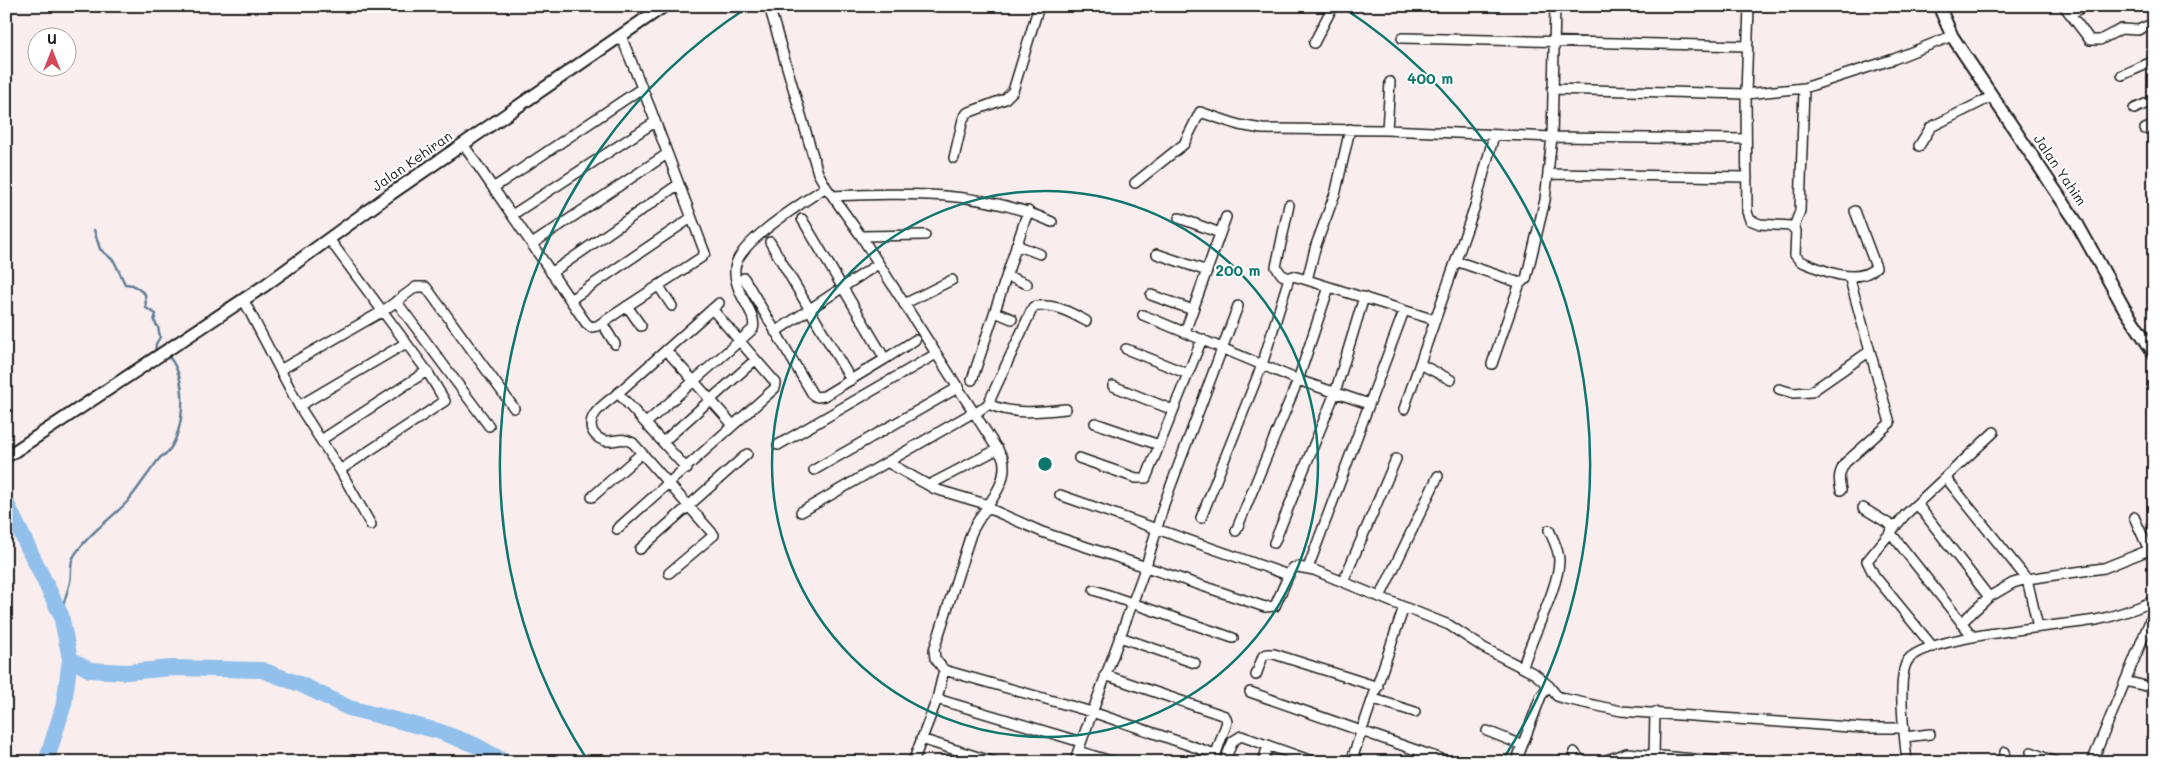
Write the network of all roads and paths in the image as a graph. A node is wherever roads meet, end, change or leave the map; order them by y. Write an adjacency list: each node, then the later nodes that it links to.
1 (664, 6): 12 (street, Jalan Kehiran)
2 (769, 6): 44 (street)
3 (1039, 6): 39 (street)
4 (1333, 6): 16 (street)
5 (1555, 6): 15 (street)
6 (1735, 6): 7 (street)
7 (1749, 6): 17 (street)
8 (1939, 6): 13 (street, Jalan Yahim)
9 (2085, 6): 10 (street)
10 (2067, 10): 11 (street)
11 (2154, 23)
12 (621, 36): 21 (street); 36 (street, Jalan Kehiran)
13 (1952, 36): 22 (street); 25 (street, Jalan Yahim)
14 (1402, 38): 15 (street)
15 (1553, 42): 17 (street); 23 (street)
16 (1314, 43)
17 (1747, 46): 24 (street)
18 (2154, 61): 19 (street)
19 (2122, 76)
20 (1390, 82): 32 (street)
21 (642, 88): 28 (street); 45 (street)
22 (1804, 88): 24 (street); 56 (street)
23 (1552, 89): 24 (street); 34 (street)
24 (1746, 94): 35 (street)
25 (1991, 97): 37 (street); 112 (street, Jalan Yahim)
26 (2154, 100): 27 (street)
27 (2134, 109)
28 (655, 122): 38 (street); 50 (street)
29 (2154, 125): 31 (street)
30 (1350, 129): 32 (street); 42 (street); 75 (street)
31 (2145, 129)
32 (1387, 130): 33 (street)
33 (1494, 135): 34 (street); 66 (street)
34 (1552, 137): 35 (street); 40 (street)
35 (1746, 139): 41 (street)
36 (463, 144): 45 (street); 60 (street, Jalan Kehiran)
37 (1919, 146)
38 (667, 154): 43 (street); 62 (street)
39 (954, 158)
40 (1549, 174): 41 (street); 76 (street)
41 (1747, 177): 56 (street)
42 (1135, 183)
43 (678, 184): 52 (street); 69 (street)
44 (826, 187): 46 (street); 105 (street)
45 (493, 188): 50 (street)
46 (833, 196): 48 (street); 59 (street)
47 (1289, 205): 73 (street)
48 (1028, 211): 55 (street); 63 (street)
49 (1855, 211): 71 (street)
50 (512, 215): 62 (street)
51 (1226, 217): 57 (street)
52 (691, 218): 78 (street); 84 (street)
53 (1179, 218): 57 (street)
54 (802, 219): 80 (street)
55 (1052, 222)
56 (1794, 227): 71 (street)
57 (1220, 233): 68 (street)
58 (925, 235): 59 (street)
59 (861, 236): 67 (street)
60 (329, 239): 83 (street, Jalan Kehiran); 93 (street)
61 (770, 242): 90 (street)
62 (532, 244): 69 (street)
63 (1016, 245): 64 (street); 70 (street)
64 (1040, 254)
65 (1157, 254): 68 (street)
66 (1456, 261): 76 (street); 97 (street)
67 (878, 264): 80 (street); 86 (street)
68 (1207, 271): 91 (street)
69 (551, 273): 84 (street)
70 (1007, 276): 77 (street); 94 (street)
71 (1849, 276): 111 (street)
72 (744, 278): 101 (street)
73 (1289, 278): 75 (street); 118 (street)
74 (952, 280): 86 (street)
75 (1306, 280): 79 (street)
76 (1520, 282): 117 (street)
77 (1027, 284)
78 (658, 285): 87 (street); 88 (street)
79 (1329, 287): 82 (street); 125 (street)
80 (843, 288): 90 (street); 114 (street)
81 (1151, 295): 91 (street)
82 (1364, 297): 92 (street); 130 (street)
83 (243, 299): 119 (street); 153 (street, Jalan Kehiran)
84 (570, 300): 99 (street)
85 (396, 301): 93 (street); 136 (street); 144 (street)
86 (904, 304): 113 (street)
87 (627, 306): 99 (street); 100 (street)
88 (672, 306)
89 (1238, 306): 108 (street)
90 (810, 309): 101 (street); 123 (street)
91 (1193, 310): 102 (street)
92 (1404, 310): 97 (street); 134 (street)
93 (383, 311): 106 (street); 119 (street)
94 (995, 312): 96 (street); 124 (street)
95 (1142, 315): 102 (street)
96 (1012, 319)
97 (1435, 320): 116 (street)
98 (1086, 321): 133 (street)
99 (602, 323): 107 (street)
100 (641, 326)
101 (775, 332): 123 (street)
102 (1185, 332): 103 (street)
103 (1202, 339): 108 (street); 121 (street)
104 (915, 340): 114 (street)
105 (738, 341): 110 (street); 115 (street); 122 (street)
106 (406, 343): 120 (street); 135 (street)
107 (615, 344)
108 (1224, 347): 118 (street); 175 (street)
109 (1126, 349): 121 (street)
110 (666, 350): 122 (street); 131 (street)
111 (1870, 351): 129 (street); 164 (street)
112 (2154, 353)
113 (936, 354): 128 (street); 148 (street)
114 (885, 359): 123 (street)
115 (755, 360): 132 (street); 143 (street)
116 (1420, 364): 126 (street); 138 (street)
117 (1492, 364)
118 (1262, 365): 125 (street); 173 (street)
119 (280, 370): 135 (street)
120 (427, 371): 146 (street); 158 (street)
121 (1188, 374): 139 (street)
122 (694, 380): 132 (street); 141 (street)
123 (851, 380)
124 (972, 380)
125 (1298, 380): 130 (street); 179 (street)
126 (1451, 380)
127 (1113, 386): 139 (street)
128 (959, 387): 140 (street); 159 (street)
129 (1779, 389)
130 (1334, 392): 134 (street); 180 (street)
131 (618, 393): 141 (street); 151 (street)
132 (711, 399): 143 (street); 147 (street)
133 (988, 404): 137 (street); 140 (street)
134 (1369, 404): 184 (street)
135 (299, 406): 146 (street)
136 (514, 408)
137 (1066, 409)
138 (1404, 409)
139 (1174, 410): 149 (street)
140 (974, 413): 150 (street); 156 (street)
141 (646, 422): 147 (street)
142 (1095, 423): 149 (street)
143 (733, 425): 157 (street)
144 (489, 426)
145 (1994, 432): 161 (street)
146 (321, 440): 158 (street)
147 (663, 442): 157 (street)
148 (778, 445)
149 (1159, 445): 154 (street)
150 (998, 449): 163 (street); 169 (street)
151 (642, 453): 162 (street); 166 (street)
152 (747, 454): 168 (street)
153 (8, 456)
154 (1079, 458)
155 (1396, 459): 188 (street)
156 (887, 462): 163 (street); 171 (street)
157 (686, 469): 162 (street)
158 (340, 470): 174 (street)
159 (814, 470)
160 (1438, 476): 191 (street)
161 (1946, 478): 167 (street); 187 (street)
162 (670, 484): 168 (street); 176 (street)
163 (929, 485): 169 (street)
164 (1841, 490)
165 (1060, 495): 175 (street)
166 (592, 497)
167 (1917, 504): 178 (street); 190 (street)
168 (689, 506): 181 (street); 185 (street)
169 (988, 507): 183 (street); 204 (street)
170 (1863, 508): 178 (street)
171 (801, 512)
172 (2134, 517): 182 (street)
173 (1201, 518)
174 (370, 525)
175 (1157, 528): 183 (street); 186 (street)
176 (617, 529)
177 (1549, 530): 203 (street)
178 (1892, 530): 196 (street); 201 (street)
179 (1236, 531)
180 (1274, 543)
181 (640, 549)
182 (2151, 549): 187 (street)
183 (1146, 566): 186 (street); 193 (street)
184 (1308, 568): 186 (street); 188 (street)
185 (669, 573)
186 (1288, 575)
187 (2027, 579): 190 (street); 197 (street)
188 (1343, 582): 191 (street)
189 (1094, 590): 193 (street)
190 (1989, 597): 196 (street)
191 (1380, 598): 194 (street)
192 (2154, 601): 197 (street)
193 (1132, 604): 198 (street); 200 (street)
194 (1404, 607): 203 (street); 209 (street)
195 (2154, 611): 207 (street)
196 (1961, 623): 199 (street)
197 (2038, 627): 199 (street)
198 (1120, 637): 202 (street); 205 (street)
199 (1974, 637): 201 (street)
200 (1233, 638)
201 (1934, 647): 219 (street)
202 (1194, 664)
203 (1523, 667): 208 (street)
204 (944, 670): 212 (street); 214 (street)
205 (1105, 675): 214 (street); 229 (street)
206 (1256, 675): 209 (street)
207 (2125, 681): 210 (street); 249 (street)
208 (1548, 686): 216 (street); 223 (street)
209 (1378, 687): 213 (street)
210 (2154, 688)
211 (1250, 692): 218 (street)
212 (937, 699): 221 (street); 224 (street)
213 (1374, 699): 215 (street); 218 (street)
214 (1092, 712): 224 (street); 229 (street)
215 (1415, 712)
216 (1655, 712): 219 (street); 230 (street)
217 (1486, 731): 223 (street)
218 (1362, 732): 239 (street); 240 (street)
219 (1904, 732): 220 (street); 246 (street)
220 (1930, 734)
221 (920, 738): 232 (street); 233 (street)
222 (1268, 745): 231 (street); 236 (street); 237 (street)
223 (1522, 745): 241 (street)
224 (1080, 747): 234 (street); 235 (street)
225 (1574, 752): 242 (street)
226 (1627, 752): 230 (street); 243 (street); 244 (street)
227 (2006, 752): 247 (street)
228 (2031, 752): 248 (street)
229 (1214, 758)
230 (1655, 758): 245 (street)
231 (1300, 759): 238 (street)
232 (913, 762)
233 (994, 762)
234 (1075, 762)
235 (1114, 762)
236 (1224, 762)
237 (1262, 762)
238 (1316, 762)
239 (1352, 762)
240 (1450, 762)
241 (1516, 762)
242 (1582, 762)
243 (1601, 762)
244 (1631, 762)
245 (1728, 762)
246 (1906, 762)
247 (1999, 762)
248 (2055, 762)
249 (2092, 762)

